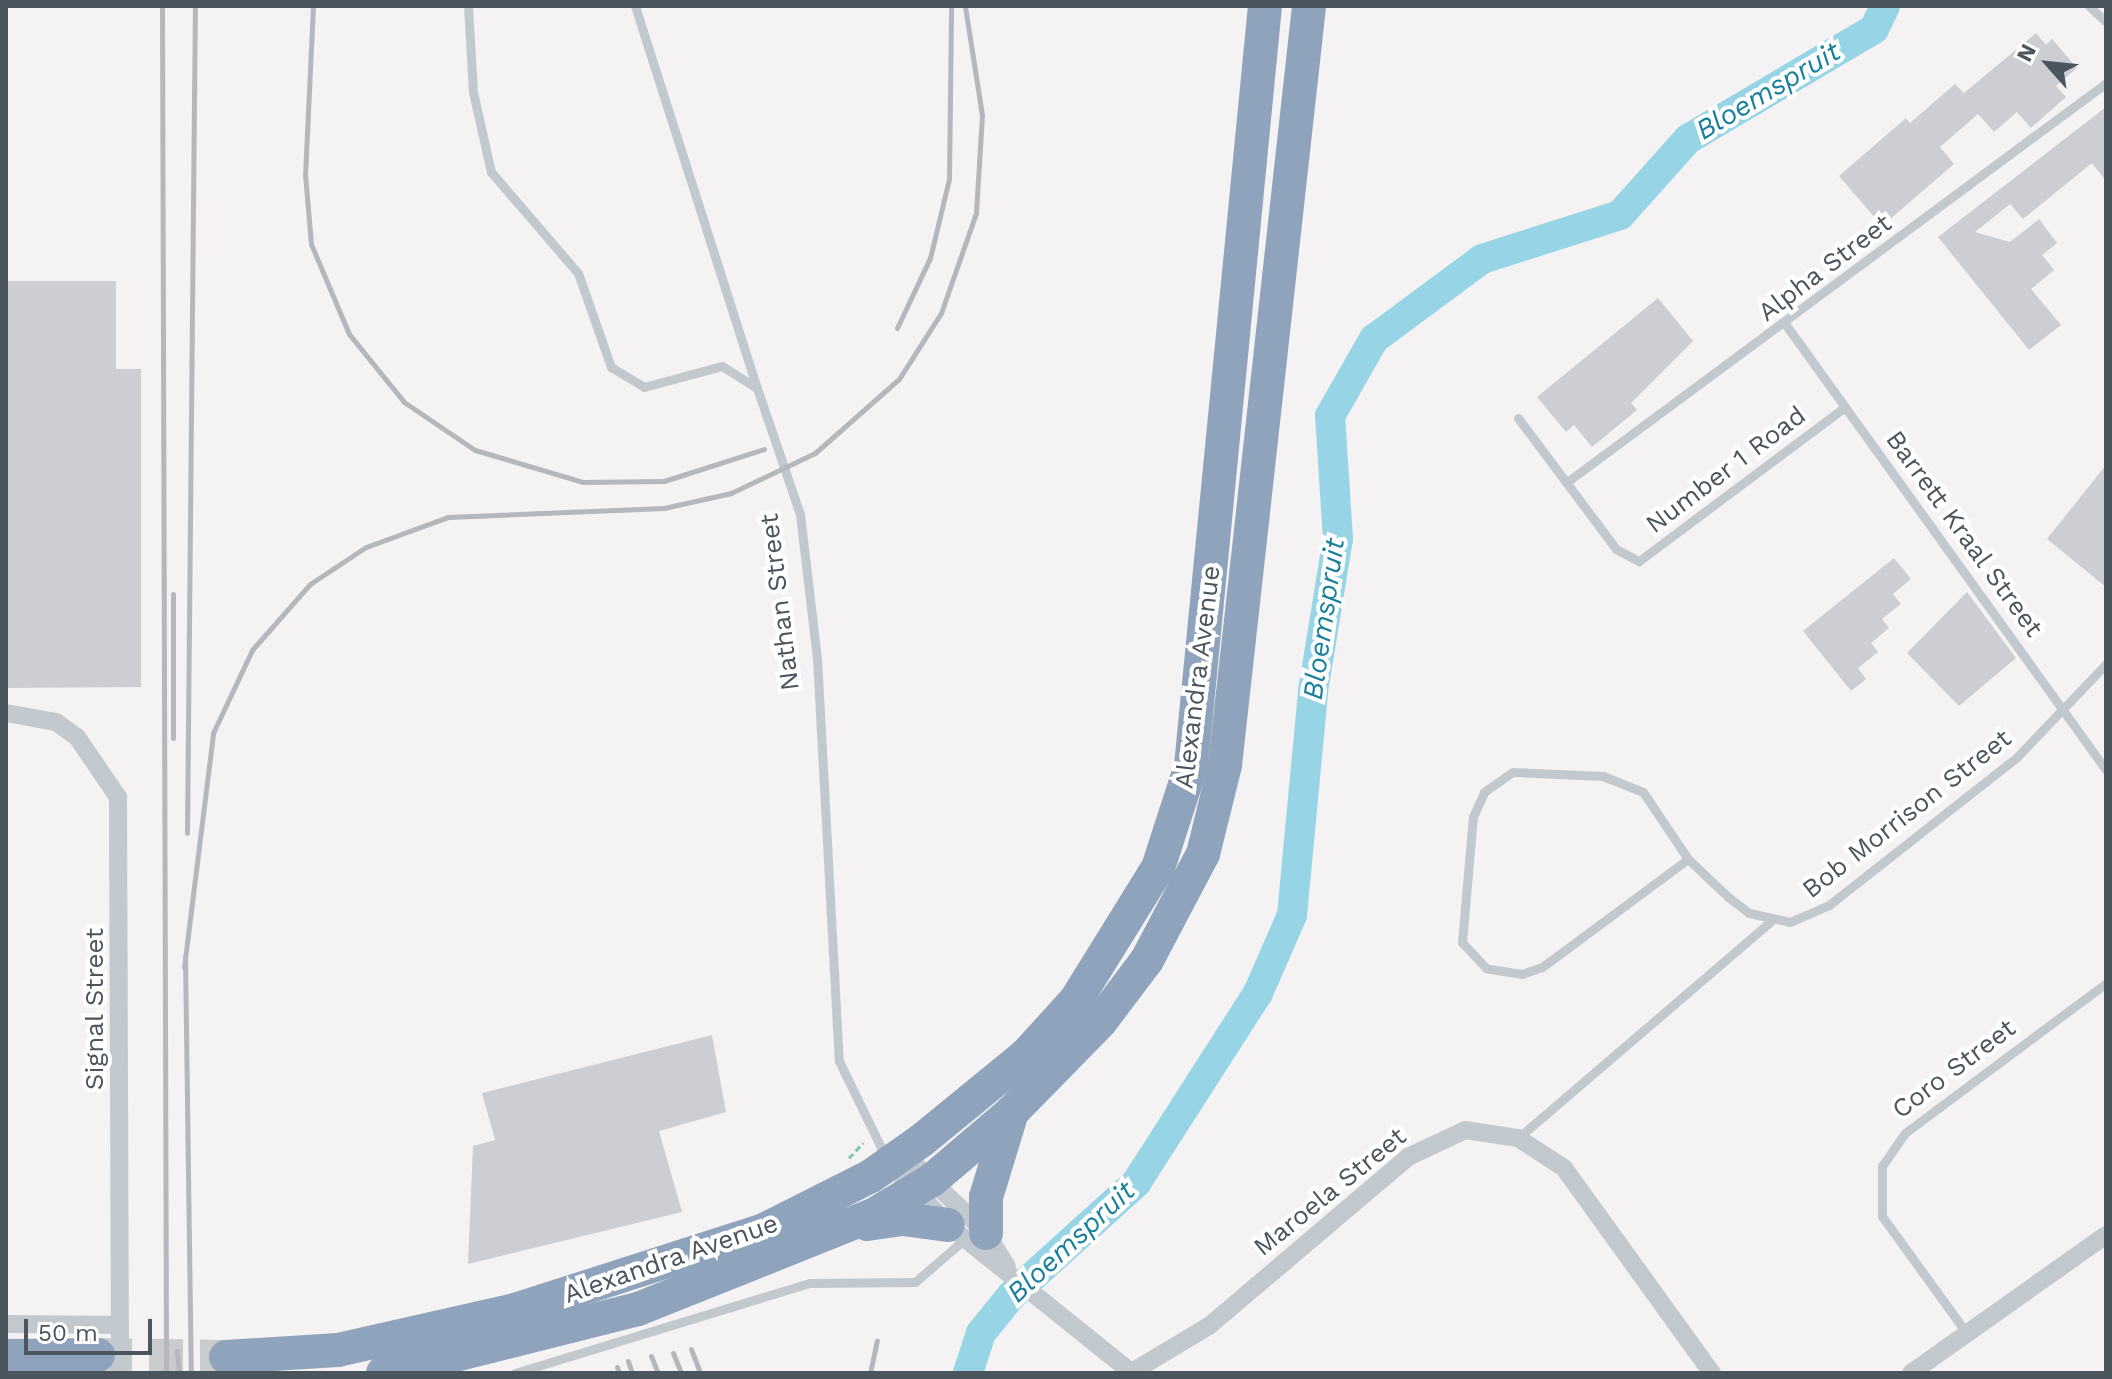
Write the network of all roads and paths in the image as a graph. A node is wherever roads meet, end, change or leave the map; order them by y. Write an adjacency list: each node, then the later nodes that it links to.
1 (468, 6): 9 (lane)
2 (635, 6): 9 (lane, Nathan Street)
3 (1265, 6): 23 (highway, Alexandra Avenue)
4 (1309, 6): 20 (highway, Alexandra Avenue)
5 (2089, 6): 6 (lane)
6 (2106, 22)
7 (2106, 83): 8 (lane, Alpha Street)
8 (1786, 325): 10 (lane, Barrett Kraal Street); 12 (lane, Alpha Street)
9 (757, 388): 21 (lane, Nathan Street)
10 (1845, 407): 12 (lane, Number 1 Road); 15 (lane, Barrett Kraal Street)
11 (1518, 418): 12 (lane)
12 (1567, 482)
13 (2106, 664): 15 (lane, Bob Morrison Street)
14 (6, 713): 30 (street, Signal Street)
15 (2066, 713): 16 (lane, Barrett Kraal Street); 18 (lane, Bob Morrison Street)
16 (2106, 770)
17 (1688, 859): 17 (lane); 18 (lane)
18 (1770, 922): 22 (lane)
19 (2106, 983): 31 (lane, Coro Street)
20 (1012, 1112): 25 (highway, Alexandra Avenue); 27 (highway)
21 (874, 1133): 23 (lane, Nathan Street); 23 (lane, Nathan Street); 24 (path)
22 (1518, 1138): 37 (street, Maroela Street); 38 (street, Maroela Street)
23 (896, 1158): 25 (street, Nathan Street); 33 (highway, Alexandra Avenue)
24 (844, 1163)
25 (923, 1186): 26 (highway, Alexandra Avenue); 27 (street, Nathan Street); 27 (street, Nathan Street)
26 (839, 1230): 27 (highway); 35 (highway, Alexandra Avenue)
27 (969, 1230): 36 (lane); 37 (street, Nathan Street)
28 (2106, 1235): 31 (street)
29 (6, 1324): 30 (street)
30 (120, 1325): 34 (street, Signal Street)
31 (1968, 1335): 39 (street)
32 (6, 1356): 34 (highway)
33 (226, 1357)
34 (109, 1364)
35 (383, 1373)
36 (515, 1373)
37 (1132, 1373)
38 (1712, 1373)
39 (1911, 1373)

